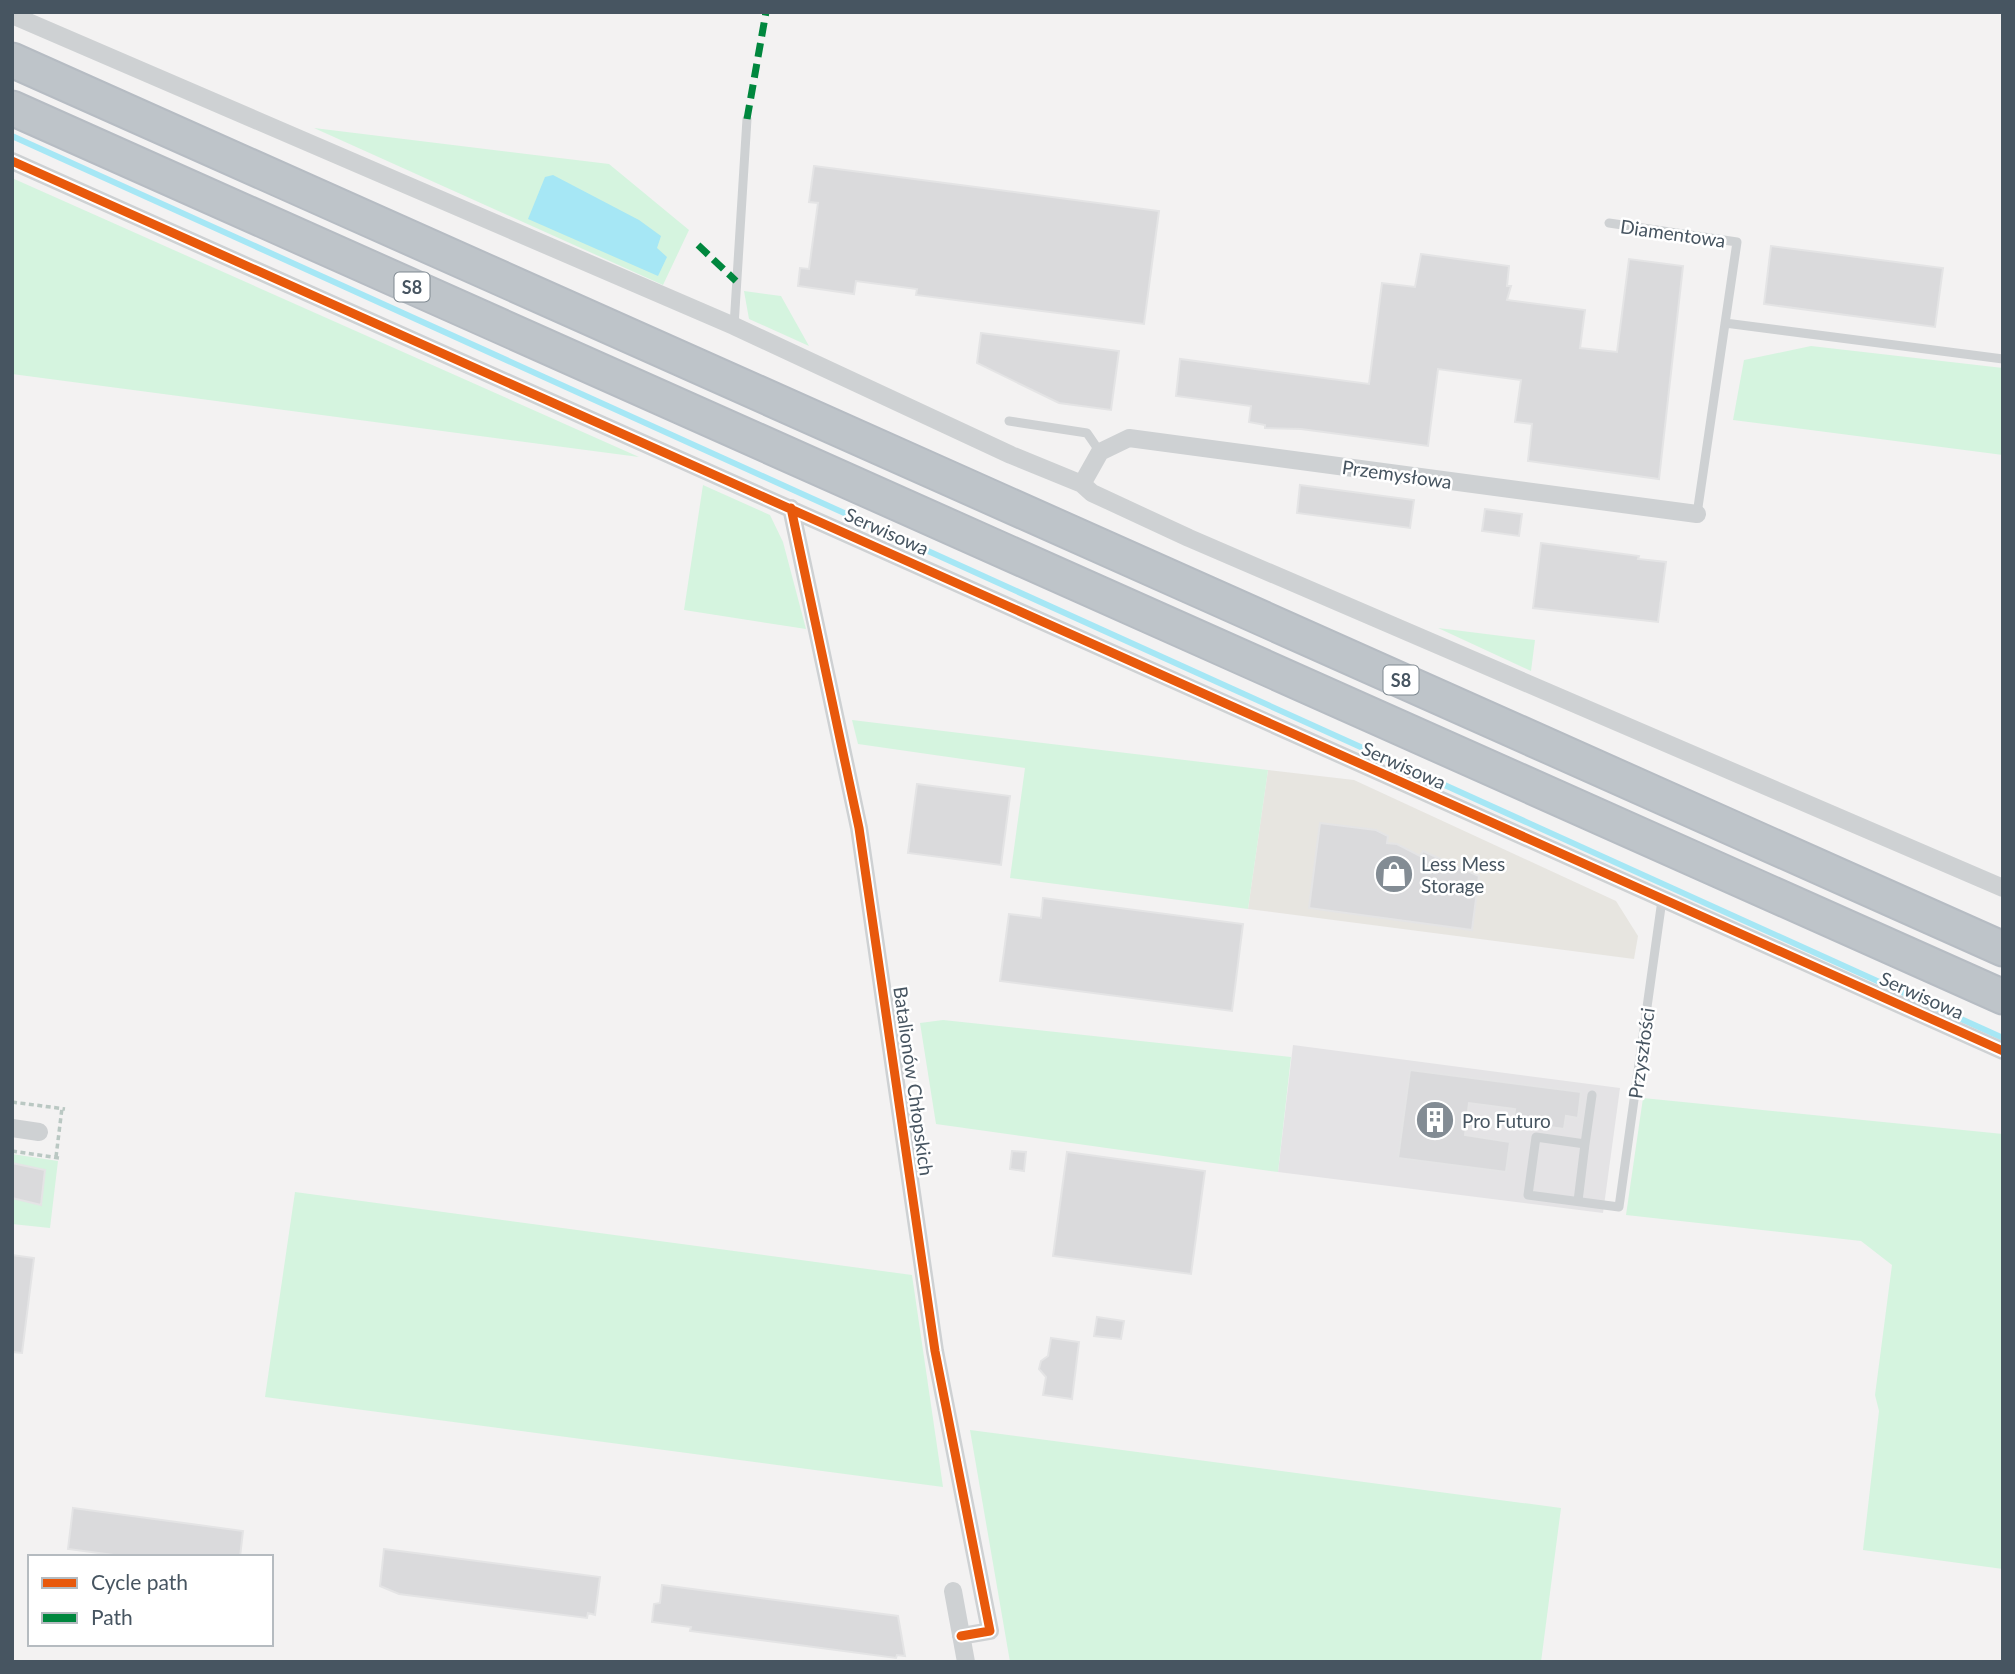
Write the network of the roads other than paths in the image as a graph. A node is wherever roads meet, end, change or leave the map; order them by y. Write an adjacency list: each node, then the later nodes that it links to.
1 (12, 15): 8 (street)
2 (12, 60): 17 (highway, S8)
3 (12, 108): 18 (highway, S8)
4 (747, 119): 8 (lane)
5 (12, 161): 13 (street, Serwisowa)
6 (1609, 223): 7 (lane, Diamentowa)
7 (1725, 323): 9 (lane); 14 (lane)
8 (734, 326): 12 (street)
9 (2003, 359)
10 (1009, 421): 11 (lane)
11 (1100, 452): 12 (street); 14 (street, Przemysłowa)
12 (1082, 484): 15 (street)
13 (791, 508): 16 (street, Serwisowa); 26 (street, Batalionów Chłopskich)
14 (1697, 514)
15 (2003, 888)
16 (1662, 900): 19 (street, Serwisowa); 24 (lane, Przyszłości)
17 (2003, 949)
18 (2003, 997)
19 (2003, 1051)
20 (1592, 1095): 23 (lane)
21 (12, 1128): 22 (street)
22 (40, 1132)
23 (1586, 1144): 24 (lane); 24 (lane)
24 (1578, 1201)
25 (953, 1591): 26 (street)
26 (961, 1636): 27 (street)
27 (966, 1662)

